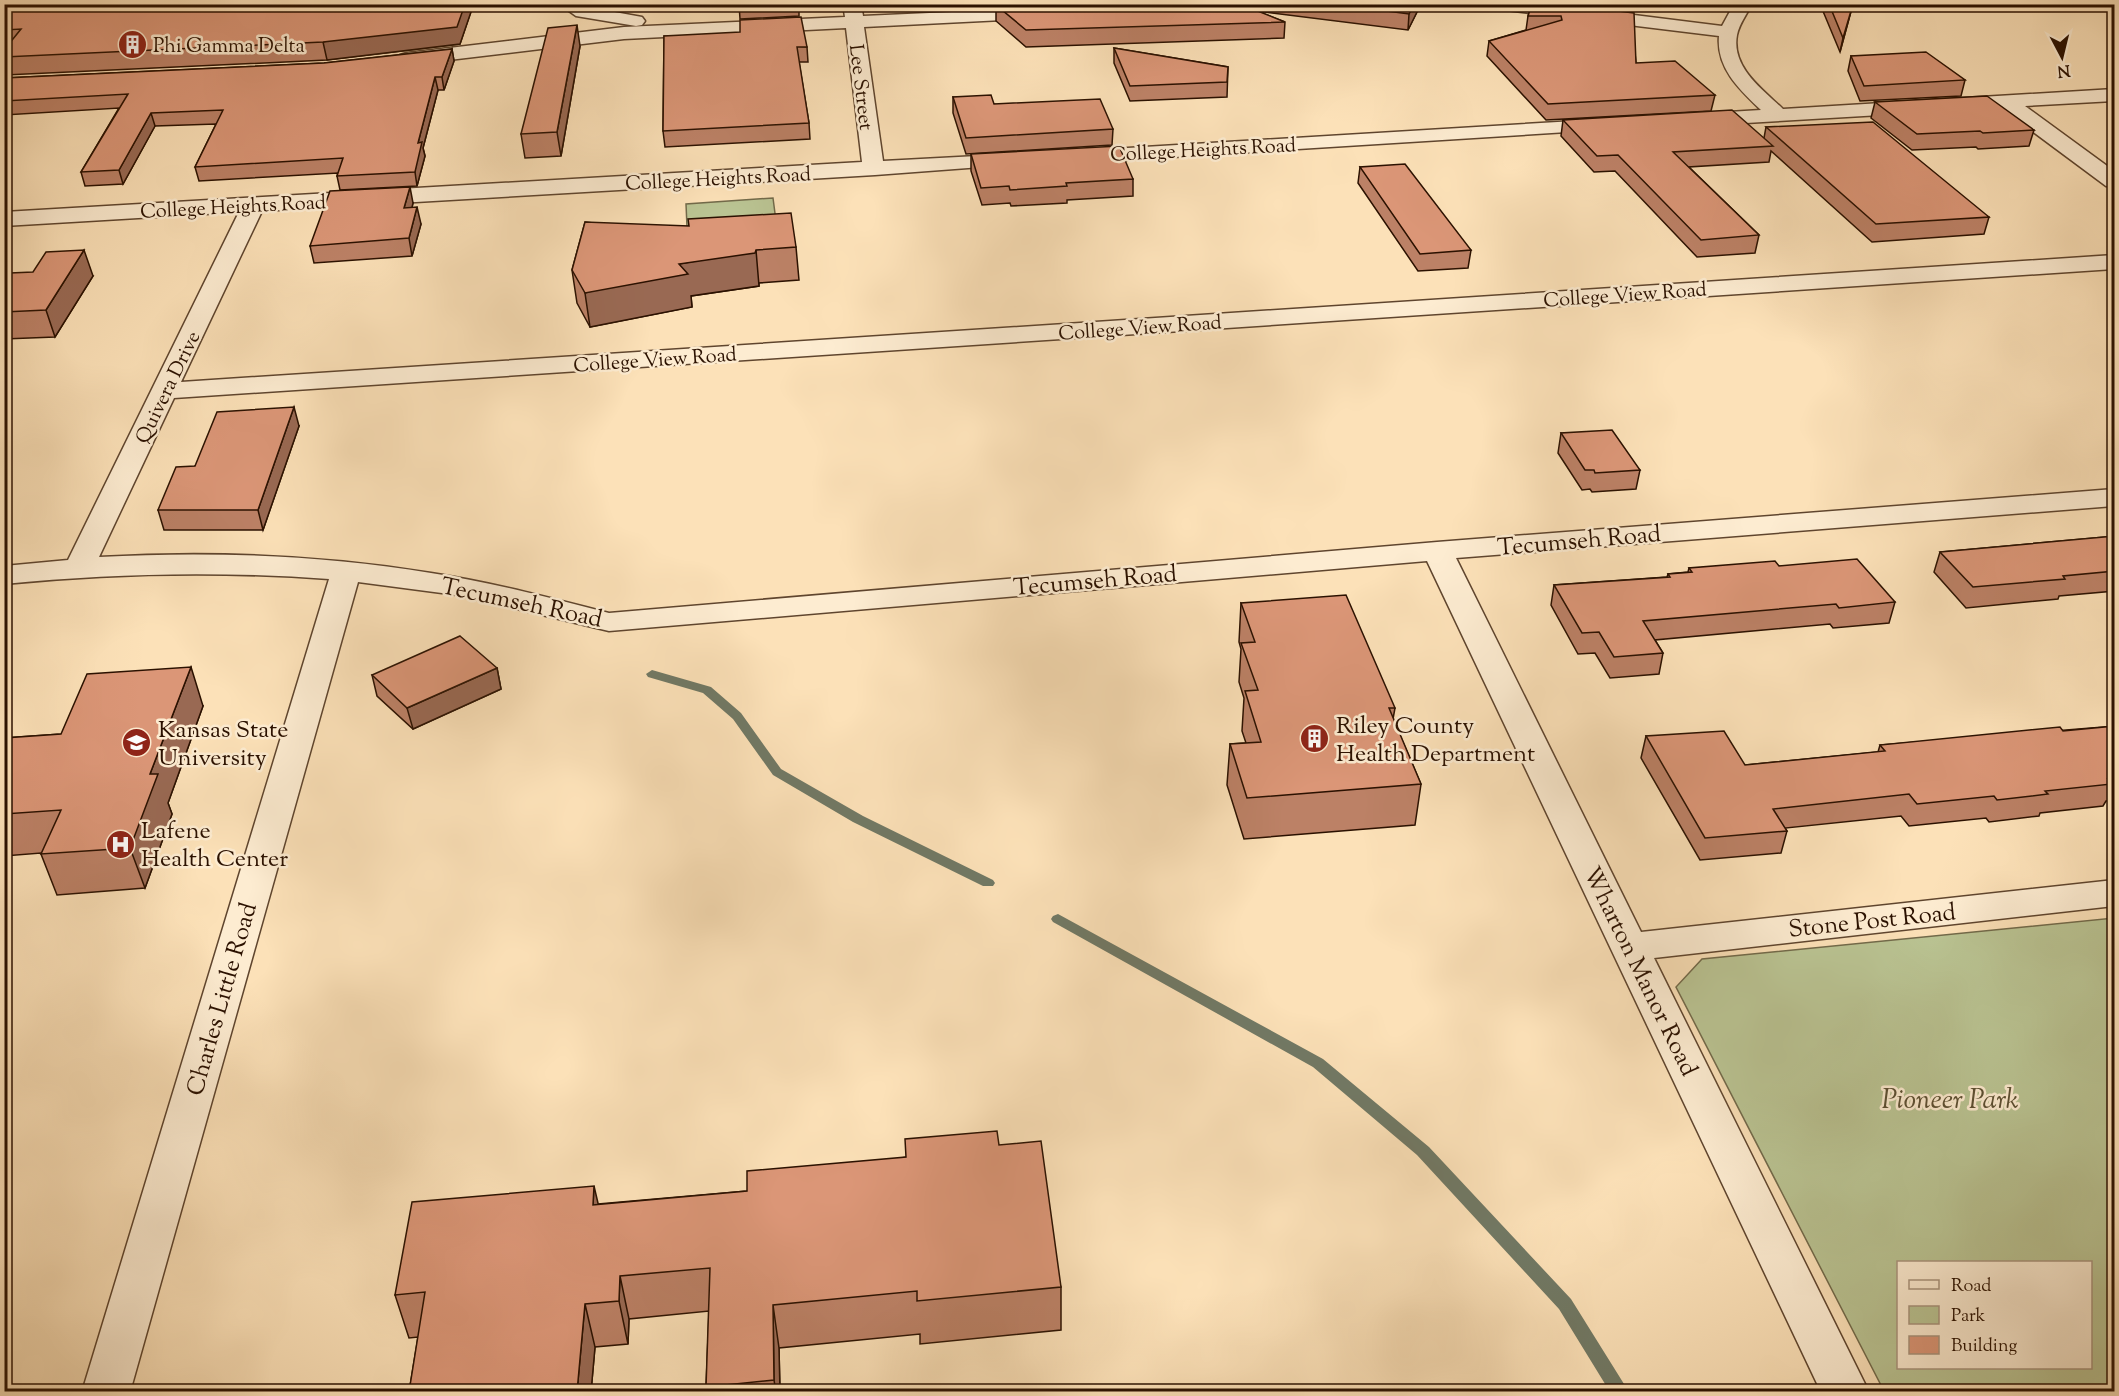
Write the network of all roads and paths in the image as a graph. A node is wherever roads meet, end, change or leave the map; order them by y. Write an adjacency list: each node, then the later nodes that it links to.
1 (1498, 4): 9 (street)
2 (1743, 4): 9 (street)
3 (2110, 4): 4 (street)
4 (2115, 7)
5 (575, 8): 8 (street); 10 (street)
6 (1063, 12): 7 (street)
7 (853, 13): 8 (street); 19 (street, Lee Street)
8 (679, 30): 10 (street)
9 (1729, 32): 14 (street)
10 (569, 39): 11 (street)
11 (385, 62)
12 (2115, 95): 13 (street)
13 (2007, 103): 14 (street); 20 (street)
14 (1778, 115): 15 (street)
15 (1678, 121)
16 (1631, 124): 17 (street, College Heights Road)
17 (1063, 158)
18 (1040, 159): 19 (street, College Heights Road)
19 (875, 169): 21 (street, College Heights Road)
20 (2115, 181)
21 (254, 204): 22 (street, College Heights Road); 24 (street, Quivera Drive)
22 (4, 219)
23 (2115, 261): 24 (street, College View Road)
24 (165, 391): 27 (street, Quivera Drive)
25 (2115, 497): 26 (street, Tecumseh Road)
26 (1437, 551): 28 (street, Tecumseh Road); 31 (street, Wharton Manor Road)
27 (78, 569): 28 (street, Tecumseh Road); 29 (street, Tecumseh Road)
28 (346, 572): 32 (street, Charles Little Road)
29 (4, 575)
30 (2115, 893): 31 (street, Stone Post Road)
31 (1630, 947): 33 (street, Wharton Manor Road)
32 (106, 1392)
33 (1845, 1392)

